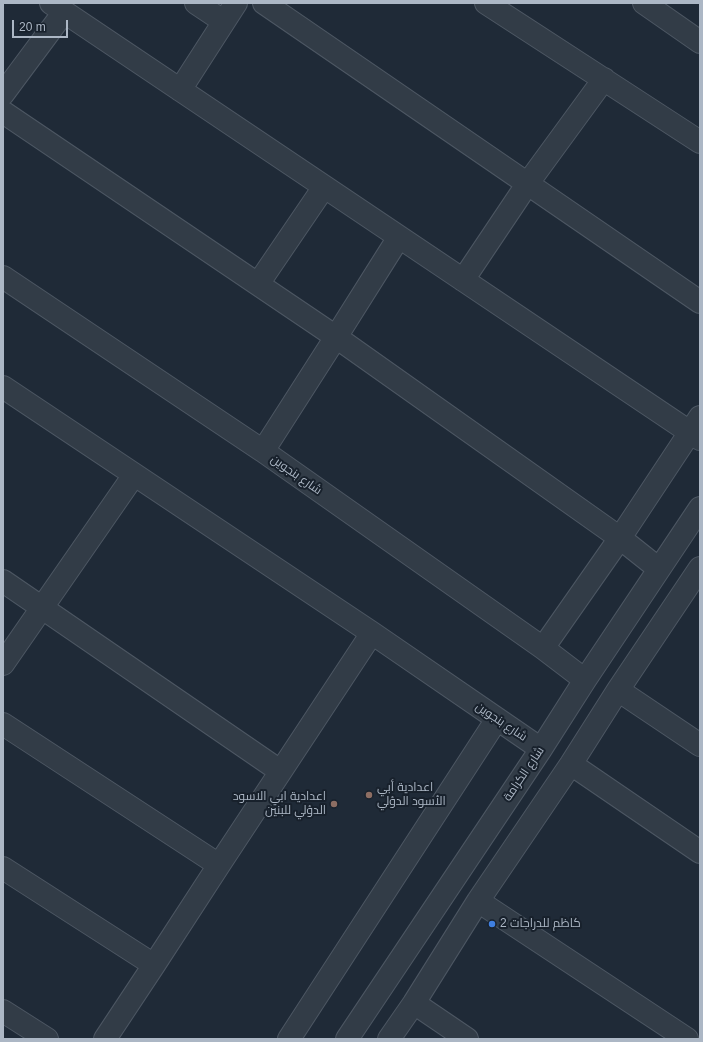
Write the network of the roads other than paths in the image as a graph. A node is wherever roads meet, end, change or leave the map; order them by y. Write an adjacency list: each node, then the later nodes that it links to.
1 (196, 3): 8 (street)
2 (236, 3): 8 (street)
3 (264, 3): 15 (street)
4 (486, 3): 7 (street)
5 (644, 3): 9 (street)
6 (57, 8): 11 (street); 12 (street)
7 (510, 9): 10 (street)
8 (223, 21): 11 (street)
9 (700, 42)
10 (604, 79): 14 (street); 15 (street)
11 (180, 90): 16 (street)
12 (3, 94)
13 (3, 112): 20 (street)
14 (700, 142)
15 (528, 184): 19 (street); 21 (street)
16 (324, 187): 17 (street); 20 (street)
17 (399, 237): 19 (street); 22 (street)
18 (3, 277): 25 (street, شارع بنجوين)
19 (463, 280): 24 (street)
20 (258, 284): 22 (street)
21 (700, 302)
22 (336, 337): 25 (street); 28 (street)
23 (3, 388): 26 (street, شارع بنجوين)
24 (697, 430): 28 (street)
25 (263, 451): 34 (street, شارع بنجوين)
26 (134, 475): 32 (street); 33 (street, شارع بنجوين)
27 (700, 508): 29 (street, شارع الكرامة)
28 (620, 538): 29 (street); 34 (street)
29 (659, 569): 36 (street, شارع الكرامة)
30 (697, 580): 37 (street)
31 (3, 581): 32 (street)
32 (42, 608): 35 (street); 43 (street)
33 (372, 633): 38 (street, شارع بنجوين); 43 (street)
34 (543, 648): 36 (street, شارع بنجوين)
35 (3, 664)
36 (585, 680): 41 (street, شارع الكرامة)
37 (618, 690): 40 (street); 42 (street)
38 (497, 719): 41 (street, شارع بنجوين); 53 (street)
39 (3, 724): 45 (street)
40 (700, 745)
41 (541, 749): 54 (street, شارع الكرامة)
42 (571, 764): 44 (street); 47 (street)
43 (280, 772): 45 (street)
44 (700, 852)
45 (219, 865): 48 (street)
46 (3, 868): 48 (street)
47 (478, 901): 49 (street); 57 (street)
48 (154, 965): 52 (street)
49 (414, 1003): 55 (street); 56 (street)
50 (3, 1011): 51 (street)
51 (47, 1039)
52 (104, 1039)
53 (289, 1039)
54 (347, 1039)
55 (389, 1039)
56 (467, 1039)
57 (687, 1039)

